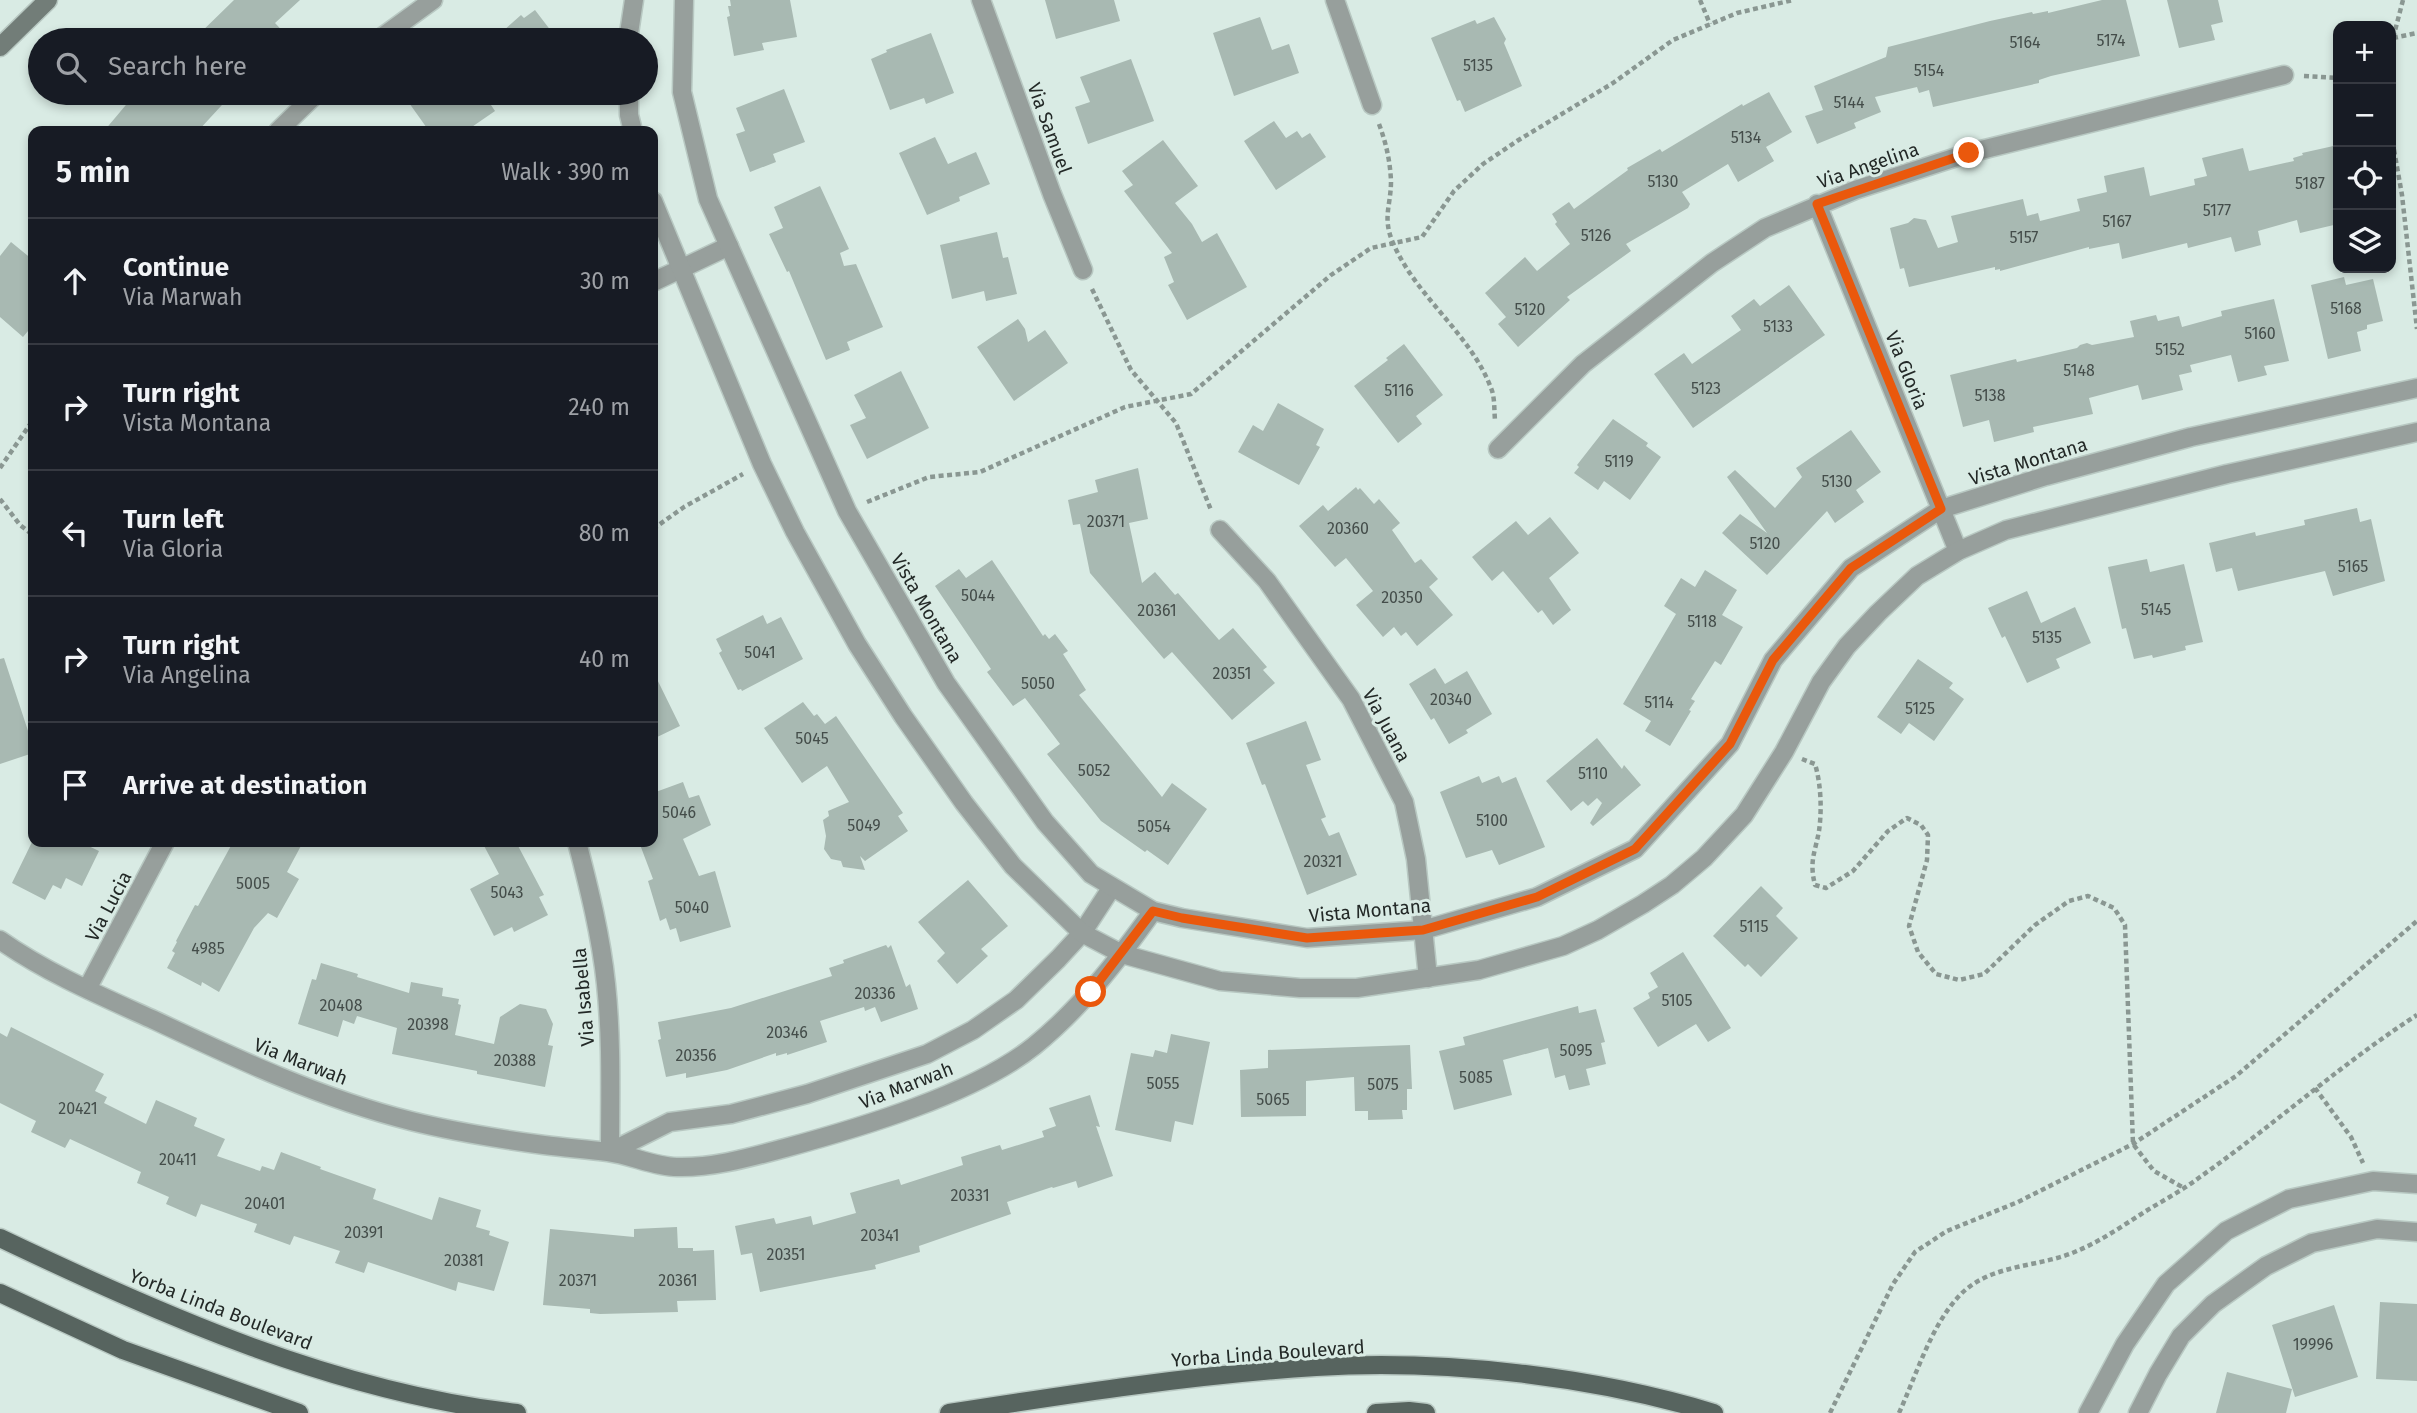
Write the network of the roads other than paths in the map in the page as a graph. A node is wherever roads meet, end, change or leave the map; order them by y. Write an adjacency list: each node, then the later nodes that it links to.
1 (48, 0): 9 (main road)
2 (433, 0): 7 (street)
3 (634, 0): 8 (street)
4 (684, 0): 18 (street, Vista Montana)
5 (981, 0): 20 (street, Via Samuel)
6 (1335, 0): 13 (street)
7 (394, 28)
8 (630, 28)
9 (0, 47)
10 (2284, 75): 16 (street, Via Angelina)
11 (305, 105): 14 (street)
12 (629, 105): 15 (street)
13 (1373, 105)
14 (283, 126)
15 (632, 126)
16 (1817, 204): 24 (street, Via Angelina); 25 (street, Via Gloria)
17 (658, 214): 19 (street)
18 (729, 246): 19 (street); 30 (street, Vista Montana)
19 (680, 269): 21 (street); 33 (street)
20 (1083, 270)
21 (658, 280)
22 (2417, 388): 25 (street, Vista Montana)
23 (2417, 432): 27 (street)
24 (1498, 449)
25 (1941, 509): 27 (street, Via Gloria); 32 (street, Vista Montana)
26 (1220, 530): 32 (street, Via Juana)
27 (1958, 551): 36 (street)
28 (162, 847): 37 (street, Via Lucia)
29 (578, 847): 38 (street, Via Isabella)
30 (1112, 887): 31 (street, Vista Montana); 33 (street, Via Marwah)
31 (1153, 911): 32 (street, Vista Montana); 35 (street, Via Marwah)
32 (1423, 930): 36 (street, Via Juana)
33 (1082, 933): 35 (street); 38 (street, Via Marwah)
34 (0, 940): 37 (street, Via Marwah)
35 (1122, 954): 36 (street); 38 (street, Via Marwah)
36 (1428, 978)
37 (87, 989): 38 (street, Via Marwah)
38 (610, 1152)
39 (2417, 1184): 49 (street)
40 (2417, 1232): 50 (street)
41 (0, 1238): 44 (main road, Yorba Linda Boulevard)
42 (0, 1293): 43 (main road)
43 (299, 1413)
44 (517, 1413)
45 (949, 1413): 48 (main road, Yorba Linda Boulevard)
46 (1376, 1413): 47 (main road)
47 (1426, 1413)
48 (1714, 1413)
49 (2088, 1413)
50 (2138, 1413)

